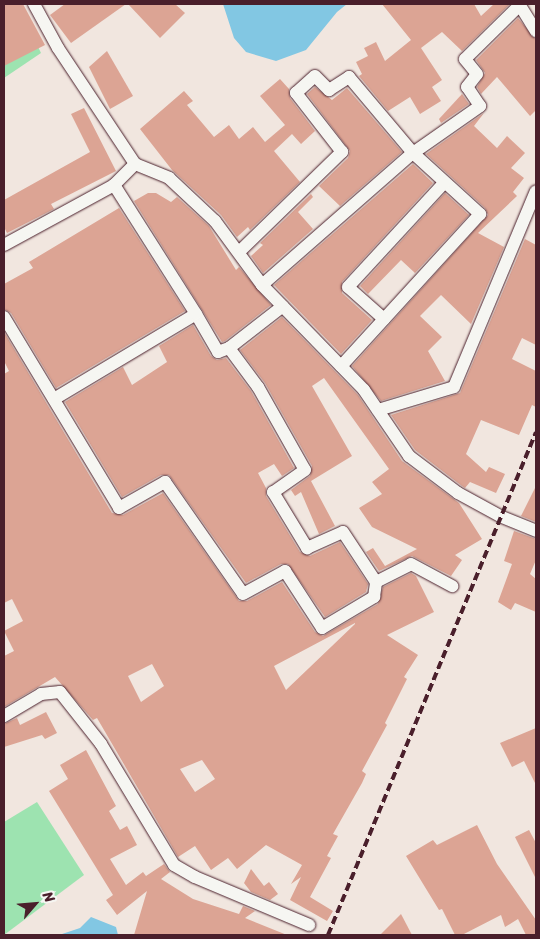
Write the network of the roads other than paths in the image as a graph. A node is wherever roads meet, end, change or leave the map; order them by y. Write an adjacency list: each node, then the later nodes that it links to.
1 (34, 4): 5 (street)
2 (519, 4): 3 (street); 4 (street)
3 (536, 31)
4 (413, 153): 6 (street); 10 (street); 11 (street)
5 (136, 164): 7 (street); 10 (street)
6 (444, 184): 15 (street); 15 (street)
7 (114, 185): 9 (street); 13 (street)
8 (536, 191): 19 (street)
9 (4, 245)
10 (239, 252): 11 (street)
11 (262, 285): 12 (street)
12 (283, 306): 16 (street); 17 (street)
13 (196, 314): 16 (street); 18 (street)
14 (4, 317): 18 (street)
15 (384, 319): 17 (street)
16 (229, 348): 21 (street)
17 (341, 366): 19 (street)
18 (54, 399): 21 (street)
19 (378, 410): 20 (street)
20 (536, 531)
21 (376, 582): 22 (street)
22 (452, 586)
23 (4, 716): 24 (street)
24 (310, 925)

